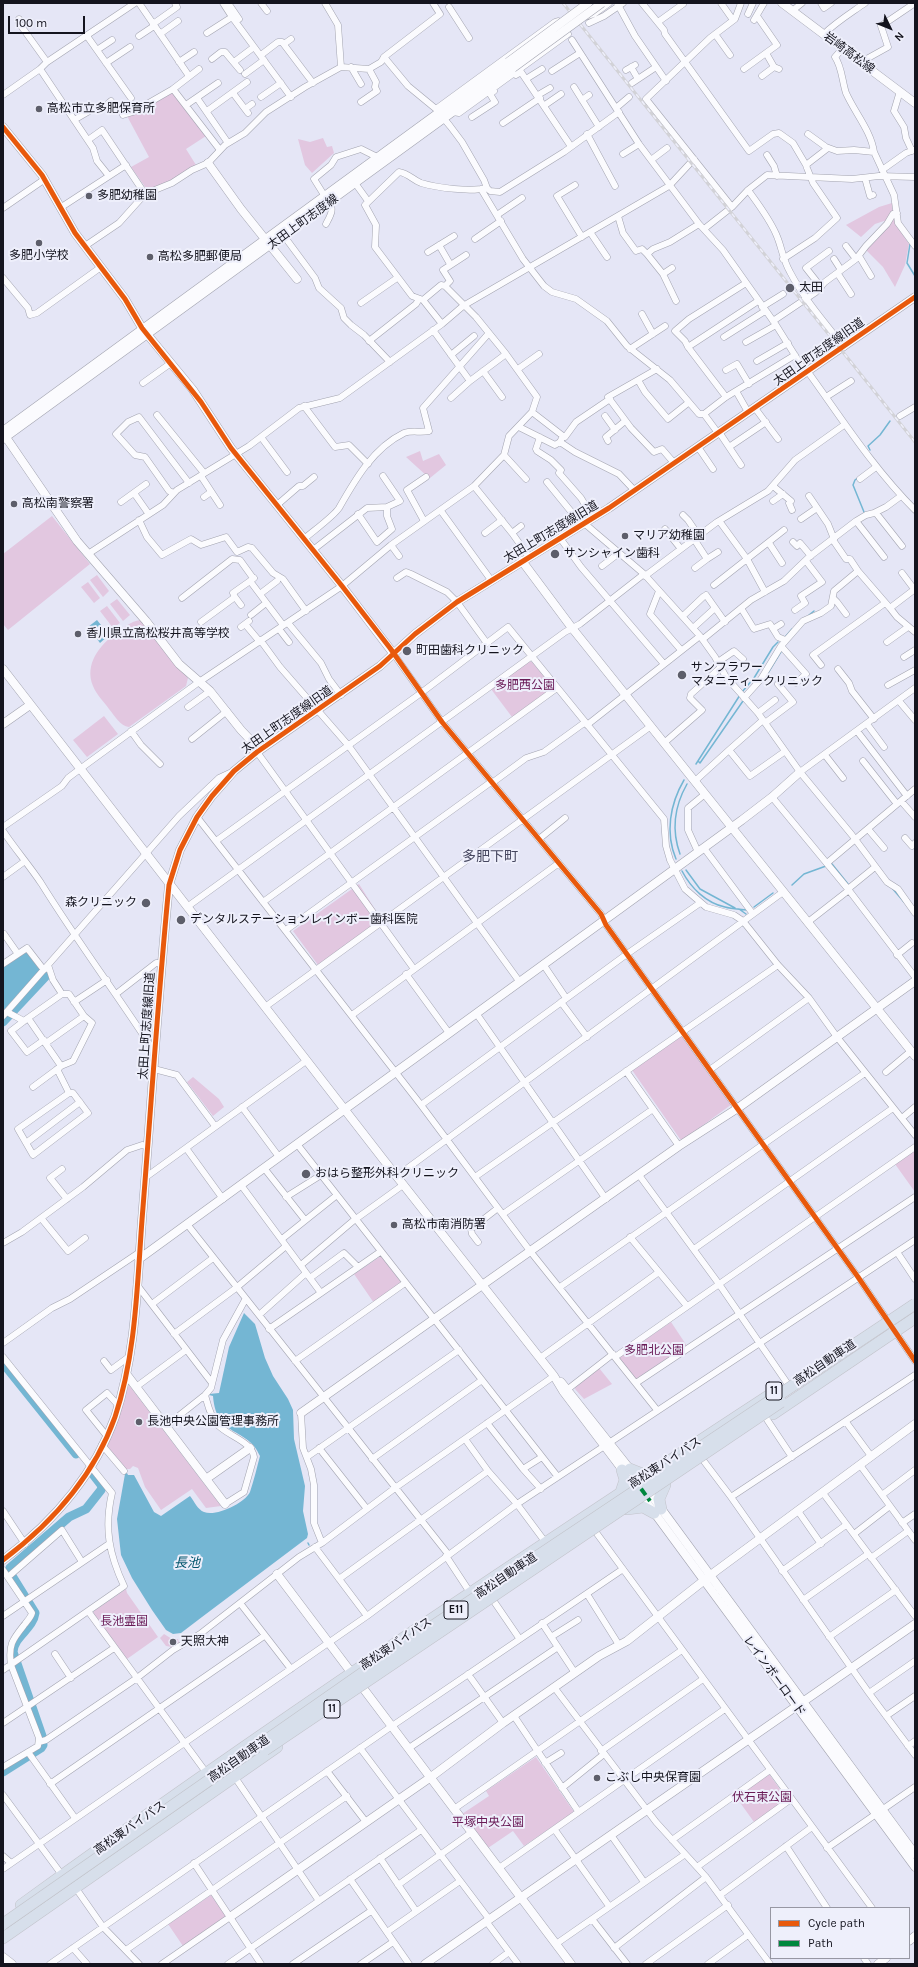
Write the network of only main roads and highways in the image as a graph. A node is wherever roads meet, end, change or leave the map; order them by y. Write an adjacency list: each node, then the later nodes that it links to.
1 (915, 1298): 5 (highway, 高松東バイパス / 11)
2 (915, 1304): 10 (highway, 高松自動車道 / E11, bridge)
3 (915, 1313): 11 (highway, 高松自動車道 / E11, bridge)
4 (915, 1318): 6 (highway, 高松東バイパス / 11)
5 (651, 1472): 7 (highway, 高松東バイパス / 11); 7 (highway)
6 (665, 1485): 8 (highway, 高松東バイパス / 11); 8 (highway)
7 (621, 1492): 9 (highway, 高松東バイパス / 11)
8 (628, 1509): 12 (highway, 高松東バイパス / 11)
9 (3, 1918)
10 (3, 1924)
11 (3, 1933)
12 (3, 1938)

